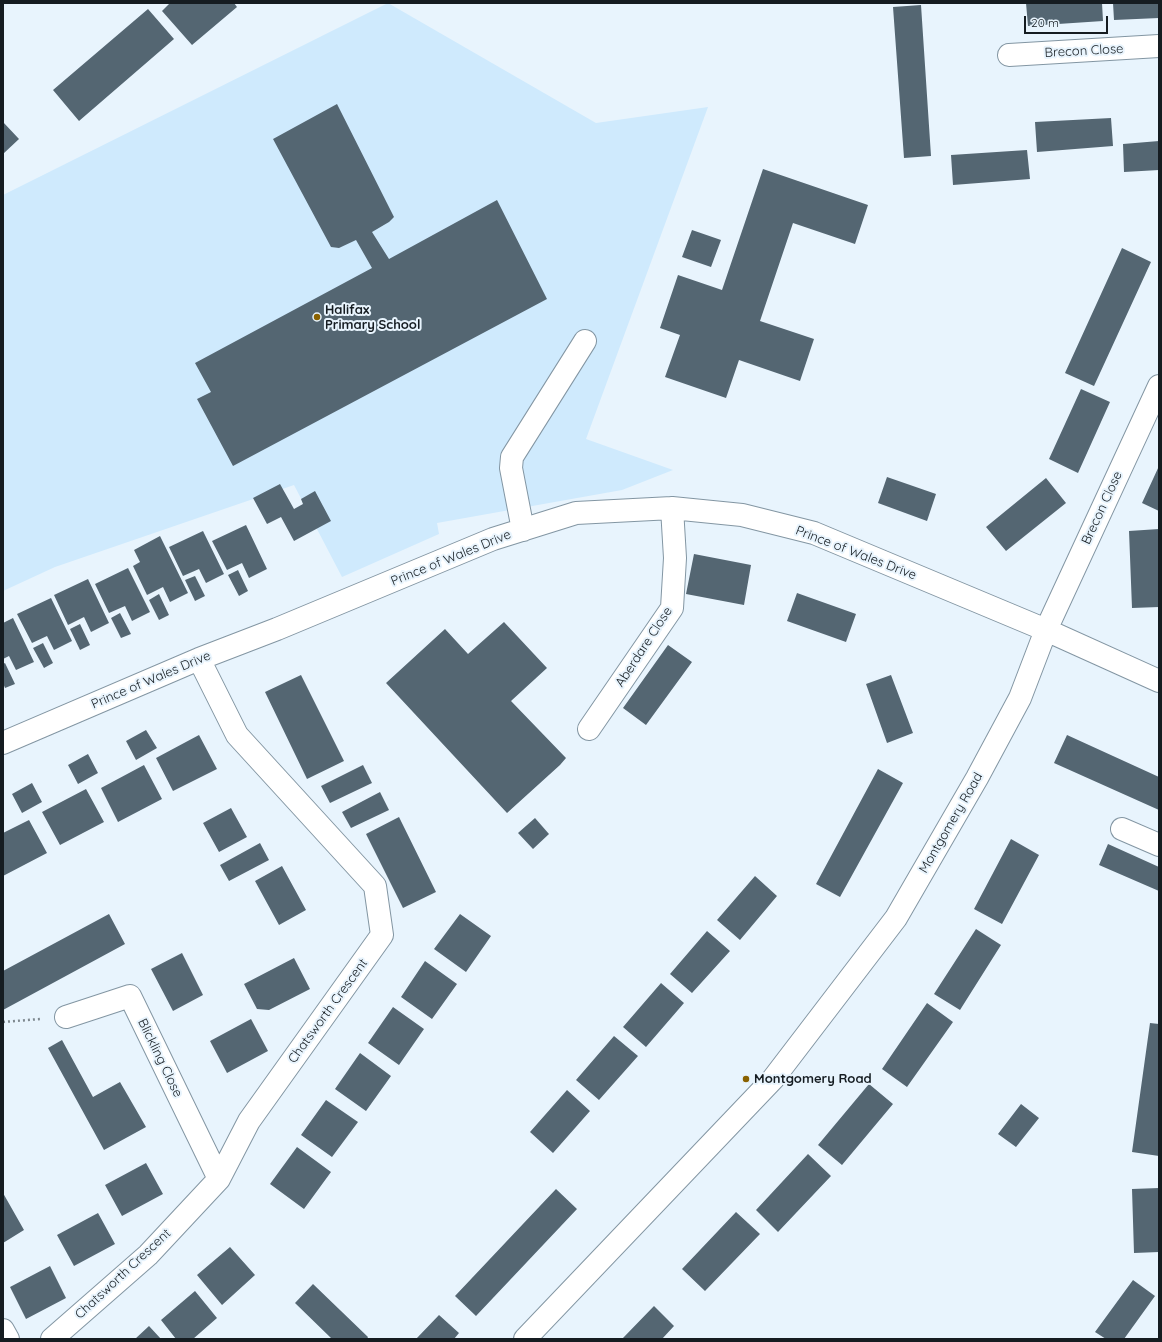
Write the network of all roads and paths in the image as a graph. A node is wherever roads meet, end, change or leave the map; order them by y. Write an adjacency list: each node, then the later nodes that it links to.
1 (1159, 46): 2 (street, Brecon Close)
2 (1009, 55)
3 (586, 341): 6 (street)
4 (1159, 386): 7 (street, Brecon Close)
5 (672, 508): 6 (street, Prince of Wales Drive); 7 (street, Prince of Wales Drive); 10 (street, Aberdare Close)
6 (523, 530): 8 (street, Prince of Wales Drive)
7 (1046, 630): 9 (street, Prince of Wales Drive); 20 (street, Montgomery Road)
8 (199, 659): 11 (street, Prince of Wales Drive); 16 (street, Chatsworth Crescent)
9 (1159, 681)
10 (589, 729)
11 (3, 743)
12 (1122, 829): 13 (street)
13 (1159, 845)
14 (66, 1017): 15 (path); 16 (street, Blickling Close)
15 (3, 1022)
16 (219, 1179): 19 (street, Chatsworth Crescent)
17 (3, 1330): 18 (street)
18 (8, 1339)
19 (52, 1339)
20 (525, 1339)

